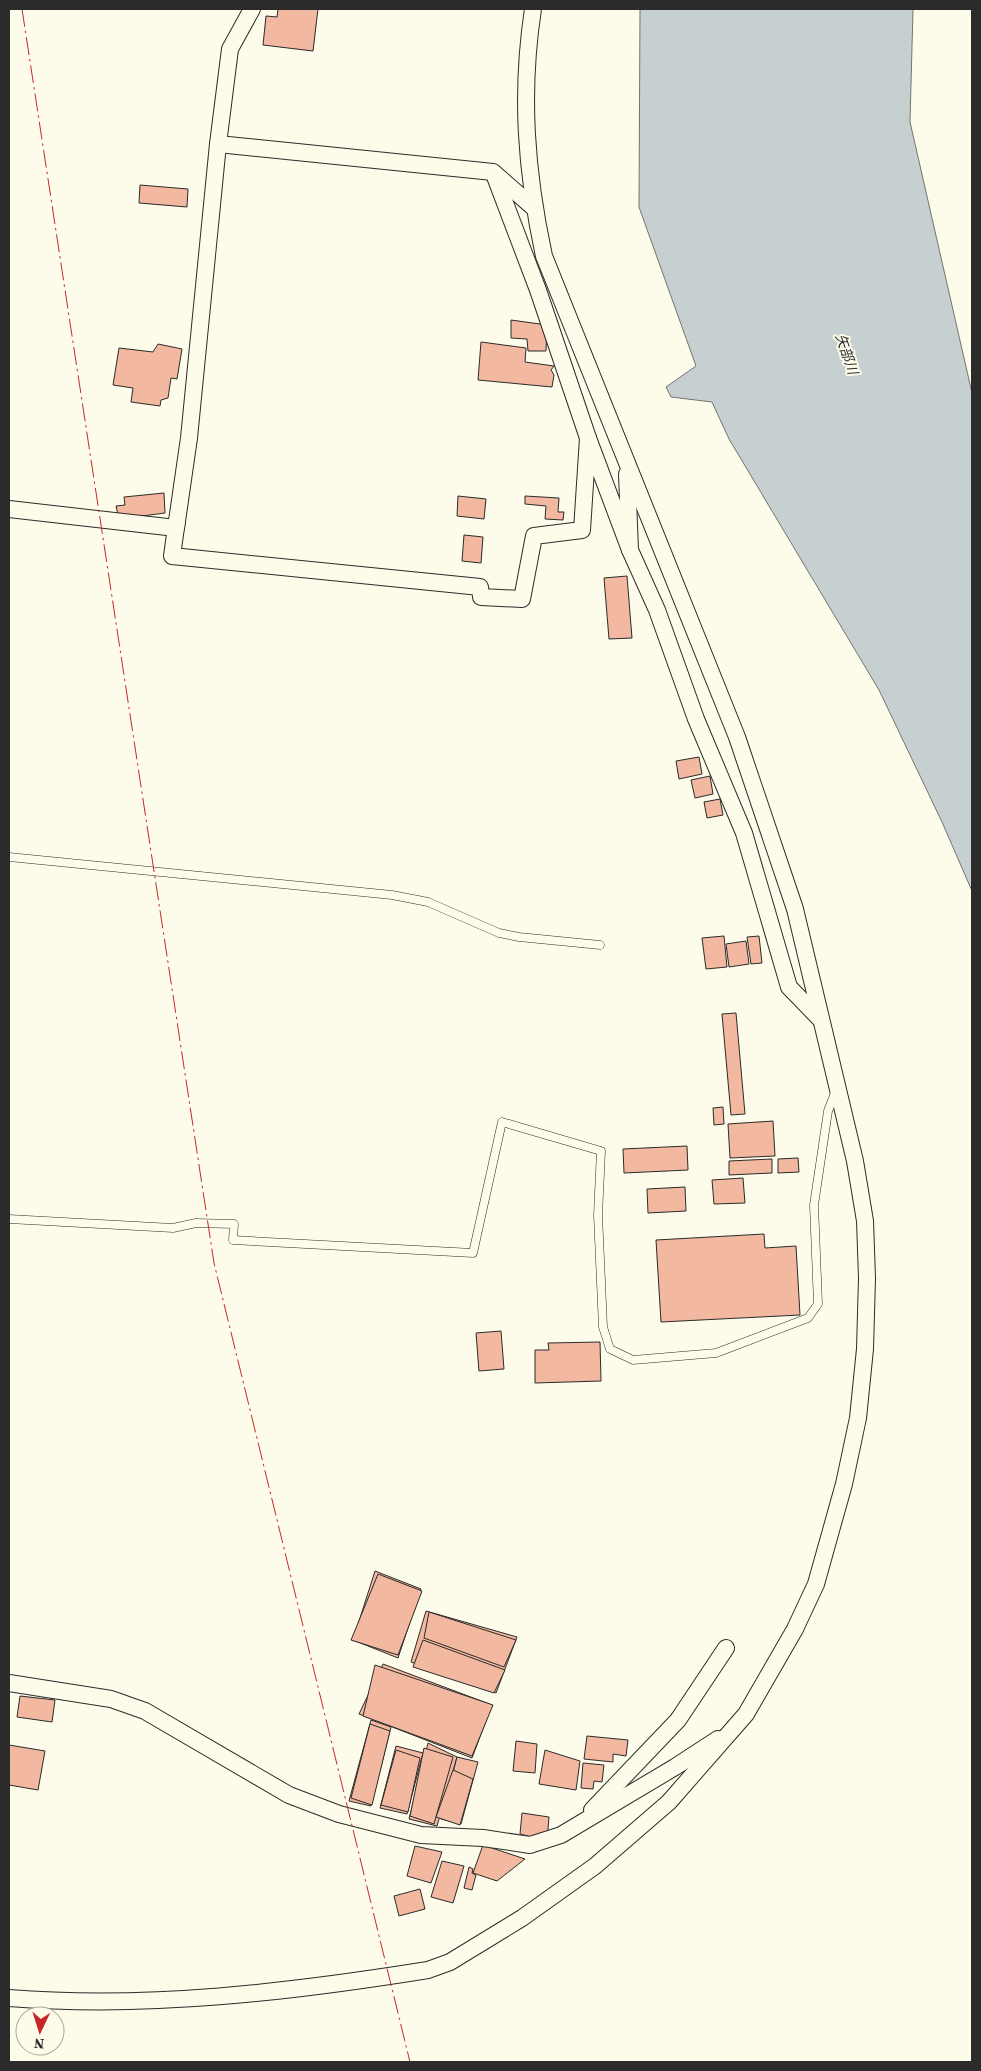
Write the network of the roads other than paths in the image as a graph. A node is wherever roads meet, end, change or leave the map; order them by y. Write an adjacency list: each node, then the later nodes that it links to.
1 (252, 9): 3 (street)
2 (533, 9): 5 (street)
3 (218, 144): 4 (street); 9 (street)
4 (493, 172): 5 (street); 6 (street)
5 (534, 208): 7 (street)
6 (588, 438): 9 (street); 10 (street)
7 (627, 462): 10 (street); 13 (street)
8 (9, 509): 9 (street)
9 (177, 520)
10 (630, 550): 13 (street)
11 (9, 857): 12 (lane)
12 (600, 945)
13 (821, 1020): 14 (street)
14 (837, 1089): 15 (lane); 18 (street)
15 (9, 1219)
16 (726, 1648): 19 (street)
17 (9, 1683): 19 (street)
18 (734, 1729): 19 (street); 20 (street)
19 (579, 1824)
20 (9, 1998)

